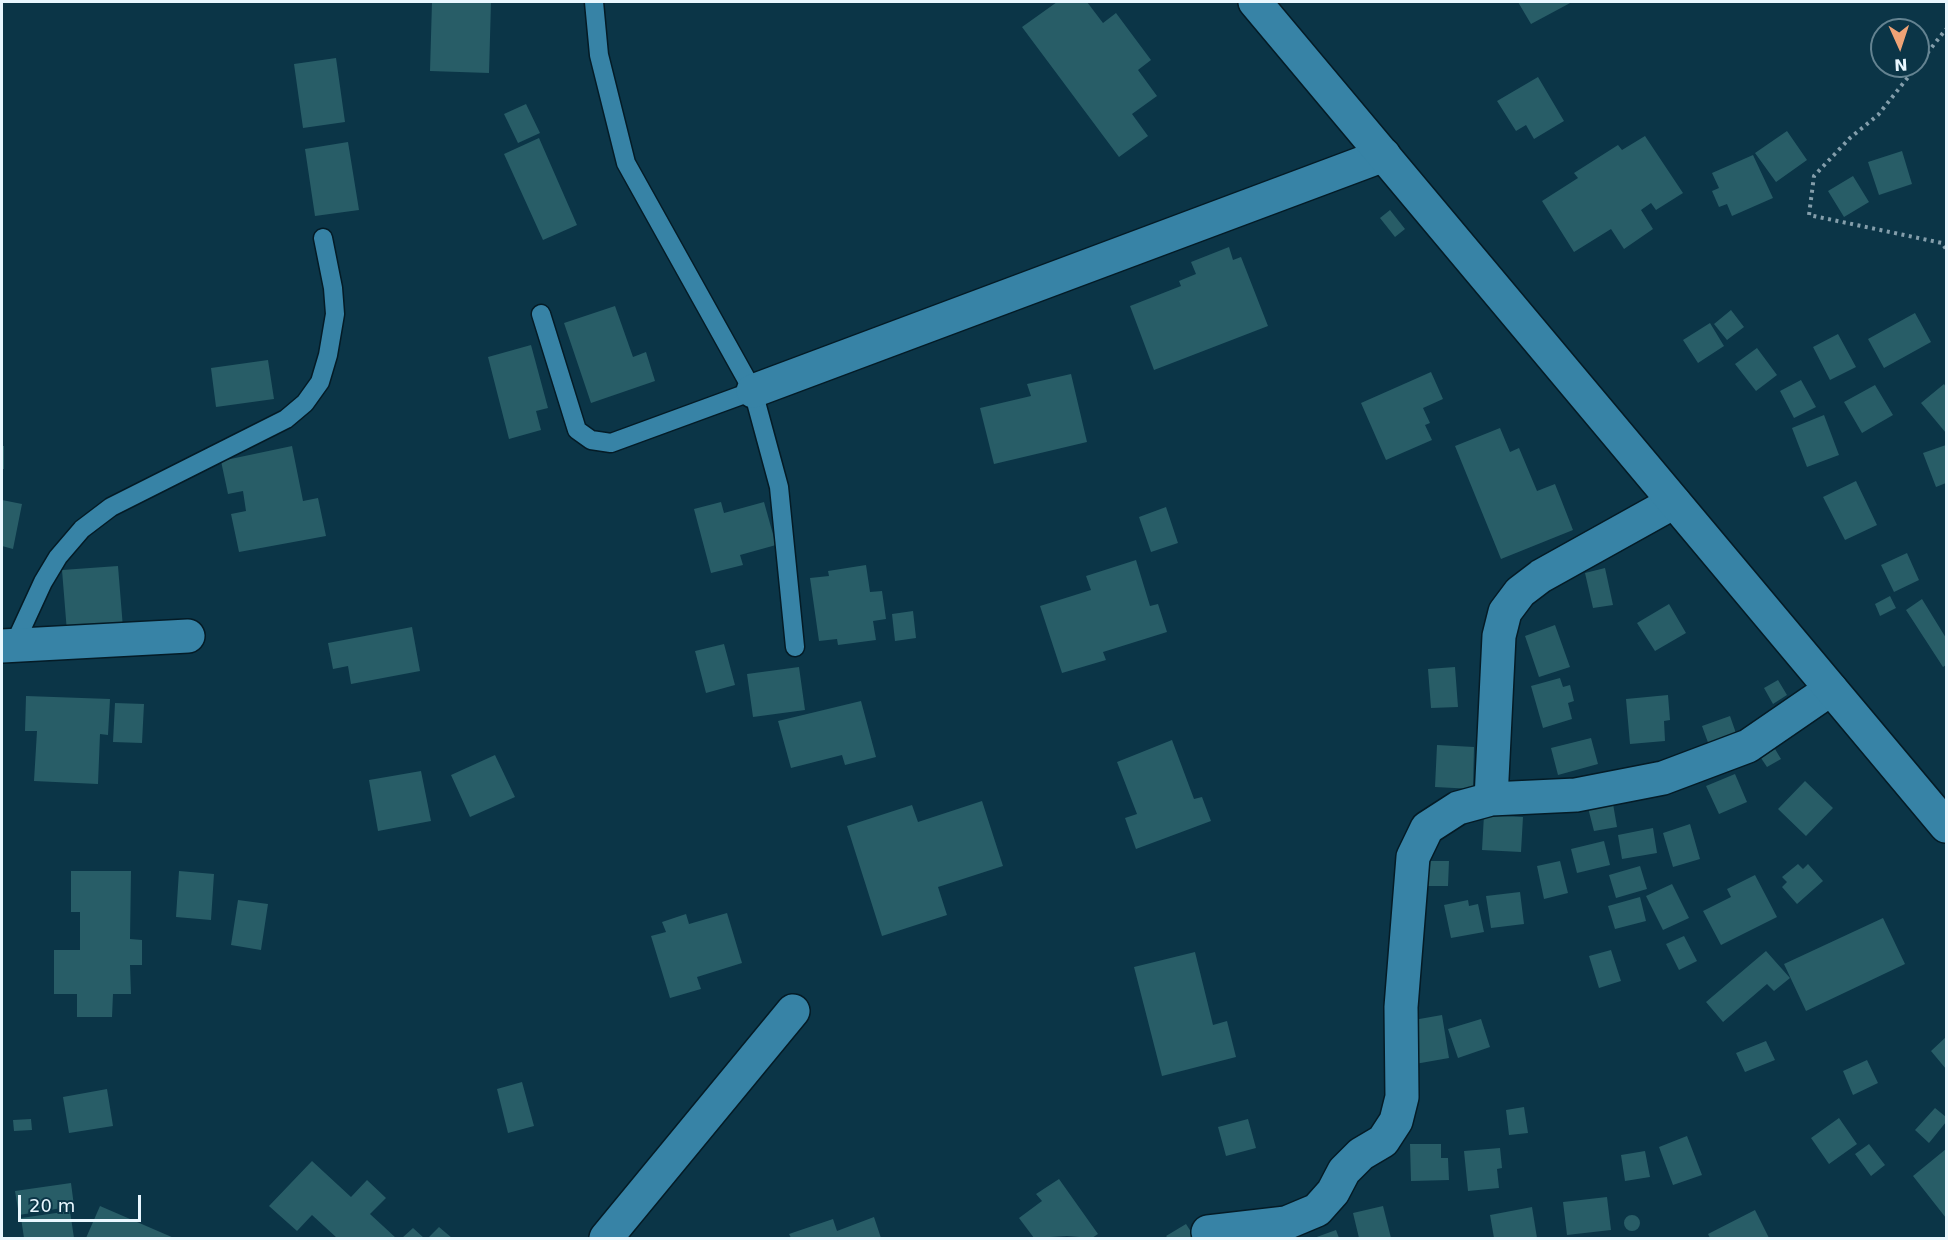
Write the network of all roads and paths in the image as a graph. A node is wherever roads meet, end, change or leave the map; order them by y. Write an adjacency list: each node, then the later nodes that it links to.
1 (594, 2): 10 (lane)
2 (1255, 2): 6 (street)
3 (1947, 29): 4 (path)
4 (1930, 51)
5 (1908, 78): 8 (path)
6 (1384, 155): 10 (street); 11 (street)
7 (323, 238): 13 (lane)
8 (1947, 249)
9 (541, 314): 10 (lane)
10 (753, 391): 14 (lane)
11 (1674, 502): 15 (street); 16 (street)
12 (188, 636): 13 (street)
13 (8, 645)
14 (795, 647)
15 (1831, 689): 16 (street); 17 (street)
16 (1491, 799): 19 (street)
17 (1947, 826)
18 (793, 1011): 20 (street)
19 (1208, 1232)
20 (606, 1239)

